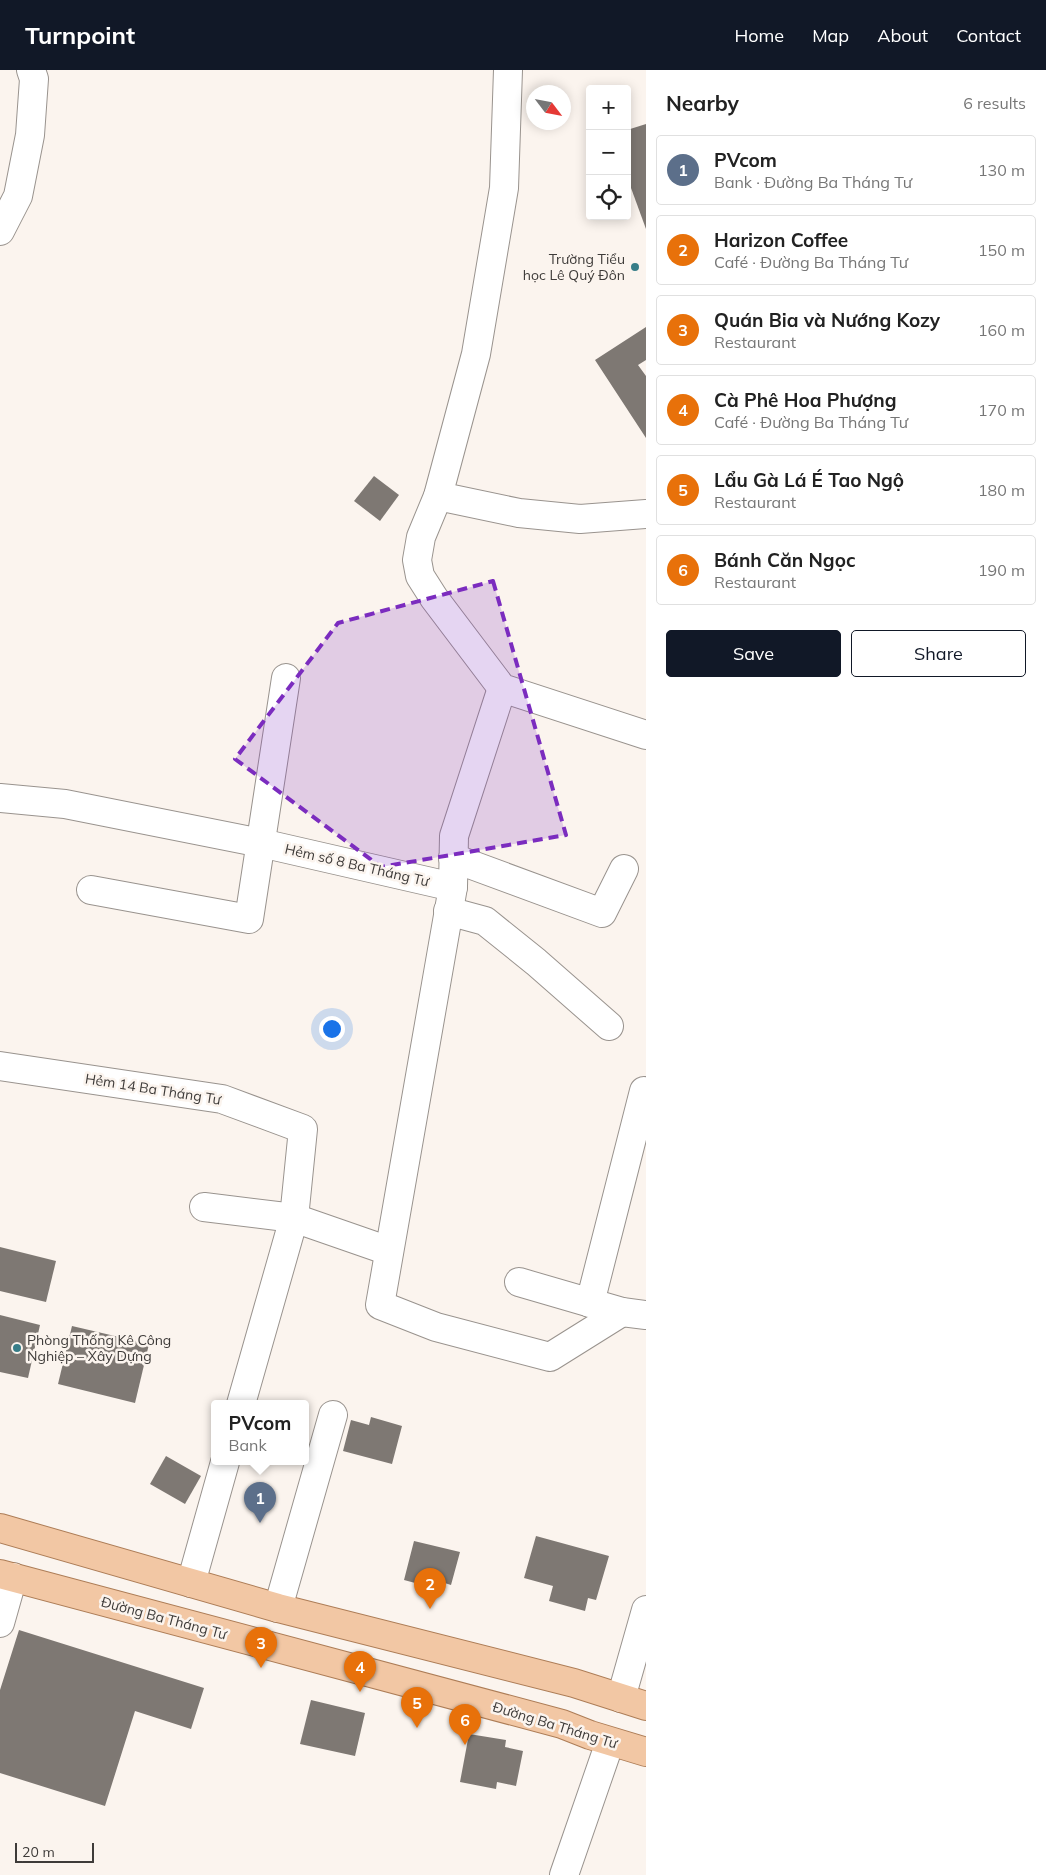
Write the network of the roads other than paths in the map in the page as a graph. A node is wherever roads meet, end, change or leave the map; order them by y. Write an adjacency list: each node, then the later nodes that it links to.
1 (32, 70): 3 (street)
2 (508, 70): 4 (street)
3 (0, 231)
4 (438, 496): 5 (street); 7 (street)
5 (646, 514)
6 (286, 678): 10 (street)
7 (502, 688): 8 (street); 11 (street)
8 (646, 734)
9 (0, 798): 10 (street, Hẻm số 8 Ba Tháng Tư)
10 (261, 843): 13 (street); 14 (street, Hẻm số 8 Ba Tháng Tư)
11 (453, 858): 12 (street); 14 (street)
12 (624, 868)
13 (91, 890)
14 (450, 899): 15 (street, Hẻm số 8 Ba Tháng Tư); 20 (street)
15 (609, 1026)
16 (0, 1066): 19 (street, Hẻm 14 Ba Tháng Tư)
17 (646, 1092): 22 (street)
18 (204, 1207): 19 (street)
19 (294, 1218): 20 (street); 24 (street)
20 (389, 1251): 23 (street)
21 (518, 1282): 22 (street)
22 (590, 1303): 23 (street)
23 (634, 1313)
24 (242, 1400)
25 (332, 1415): 30 (street)
26 (224, 1465): 29 (street)
27 (0, 1528): 29 (main road)
28 (6, 1576): 32 (street); 35 (main road, Đường Ba Tháng Tư)
29 (190, 1583): 30 (main road)
30 (278, 1608): 33 (main road)
31 (646, 1610): 34 (street)
32 (0, 1622)
33 (574, 1683): 34 (main road); 35 (main road)
34 (634, 1702)
35 (562, 1724): 36 (main road, Đường Ba Tháng Tư)
36 (610, 1742): 37 (main road, Đường Ba Tháng Tư); 38 (street)
37 (646, 1752)
38 (564, 1875)

